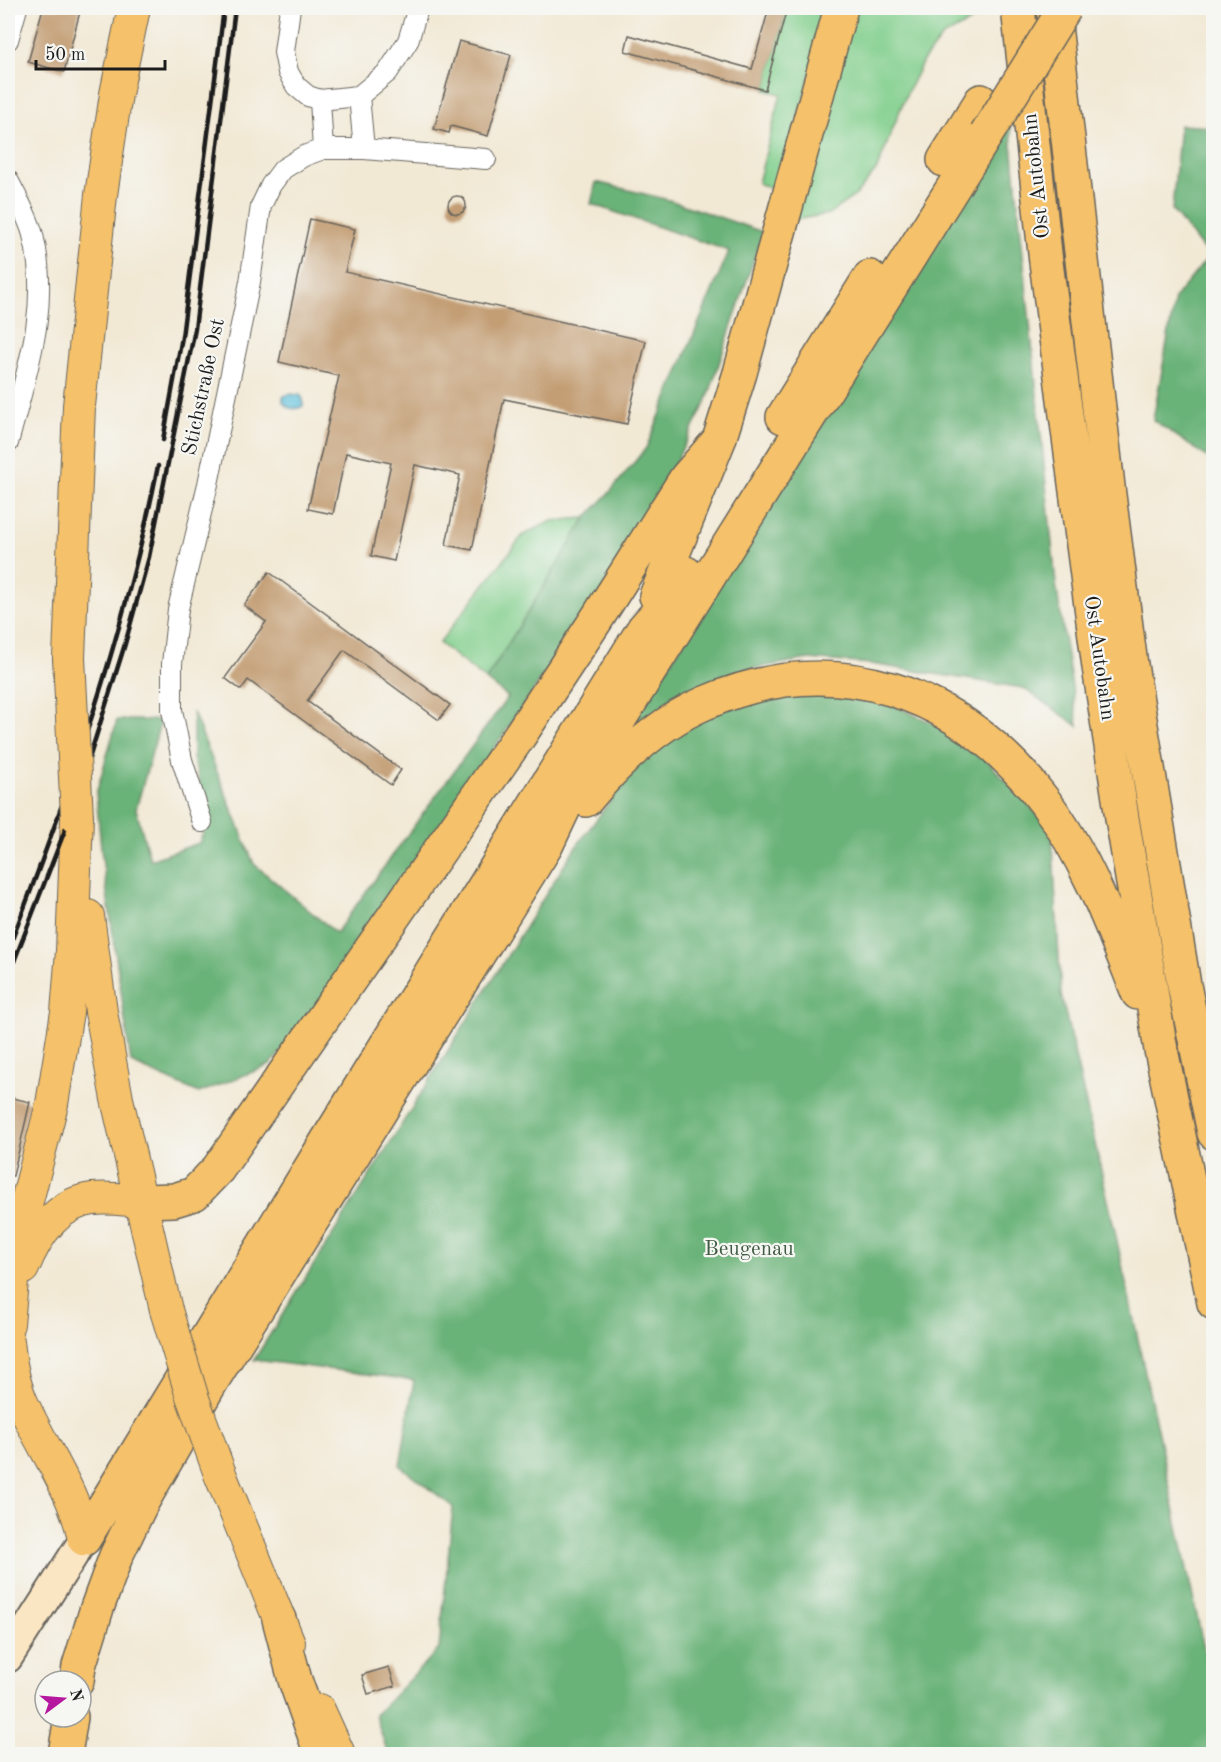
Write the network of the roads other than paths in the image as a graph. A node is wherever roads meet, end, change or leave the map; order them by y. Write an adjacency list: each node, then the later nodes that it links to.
1 (17, 8): 10 (street)
2 (134, 8): 20 (main road, bridge)
3 (290, 8): 12 (street)
4 (418, 8): 11 (street)
5 (841, 8): 17 (highway)
6 (1018, 8): 23 (highway, Ost Autobahn)
7 (1039, 8): 19 (highway)
8 (1053, 8): 24 (highway, Ost Autobahn)
9 (1065, 8): 22 (highway, bridge)
10 (8, 40)
11 (359, 96): 12 (street); 13 (street)
12 (320, 100): 14 (street)
13 (364, 148): 14 (street, Stichstraße Ost); 15 (street, Stichstraße Ost)
14 (323, 149): 21 (street, Stichstraße Ost)
15 (486, 159)
16 (8, 180): 18 (street)
17 (718, 440): 19 (highway); 25 (highway)
18 (8, 443)
19 (644, 628): 29 (highway)
20 (77, 817): 25 (main road); 27 (main road)
21 (202, 822)
22 (546, 846): 23 (highway); 32 (highway)
23 (1161, 1050): 26 (highway, Ost Autobahn)
24 (1214, 1132)
25 (140, 1202): 27 (main road); 30 (main road, bridge)
26 (1214, 1303)
27 (8, 1313)
28 (8, 1341): 29 (main road)
29 (84, 1539): 31 (street)
30 (279, 1619): 35 (highway); 36 (main road)
31 (8, 1658)
32 (79, 1669)
33 (69, 1729): 34 (highway)
34 (65, 1755)
35 (321, 1755)
36 (339, 1755)

